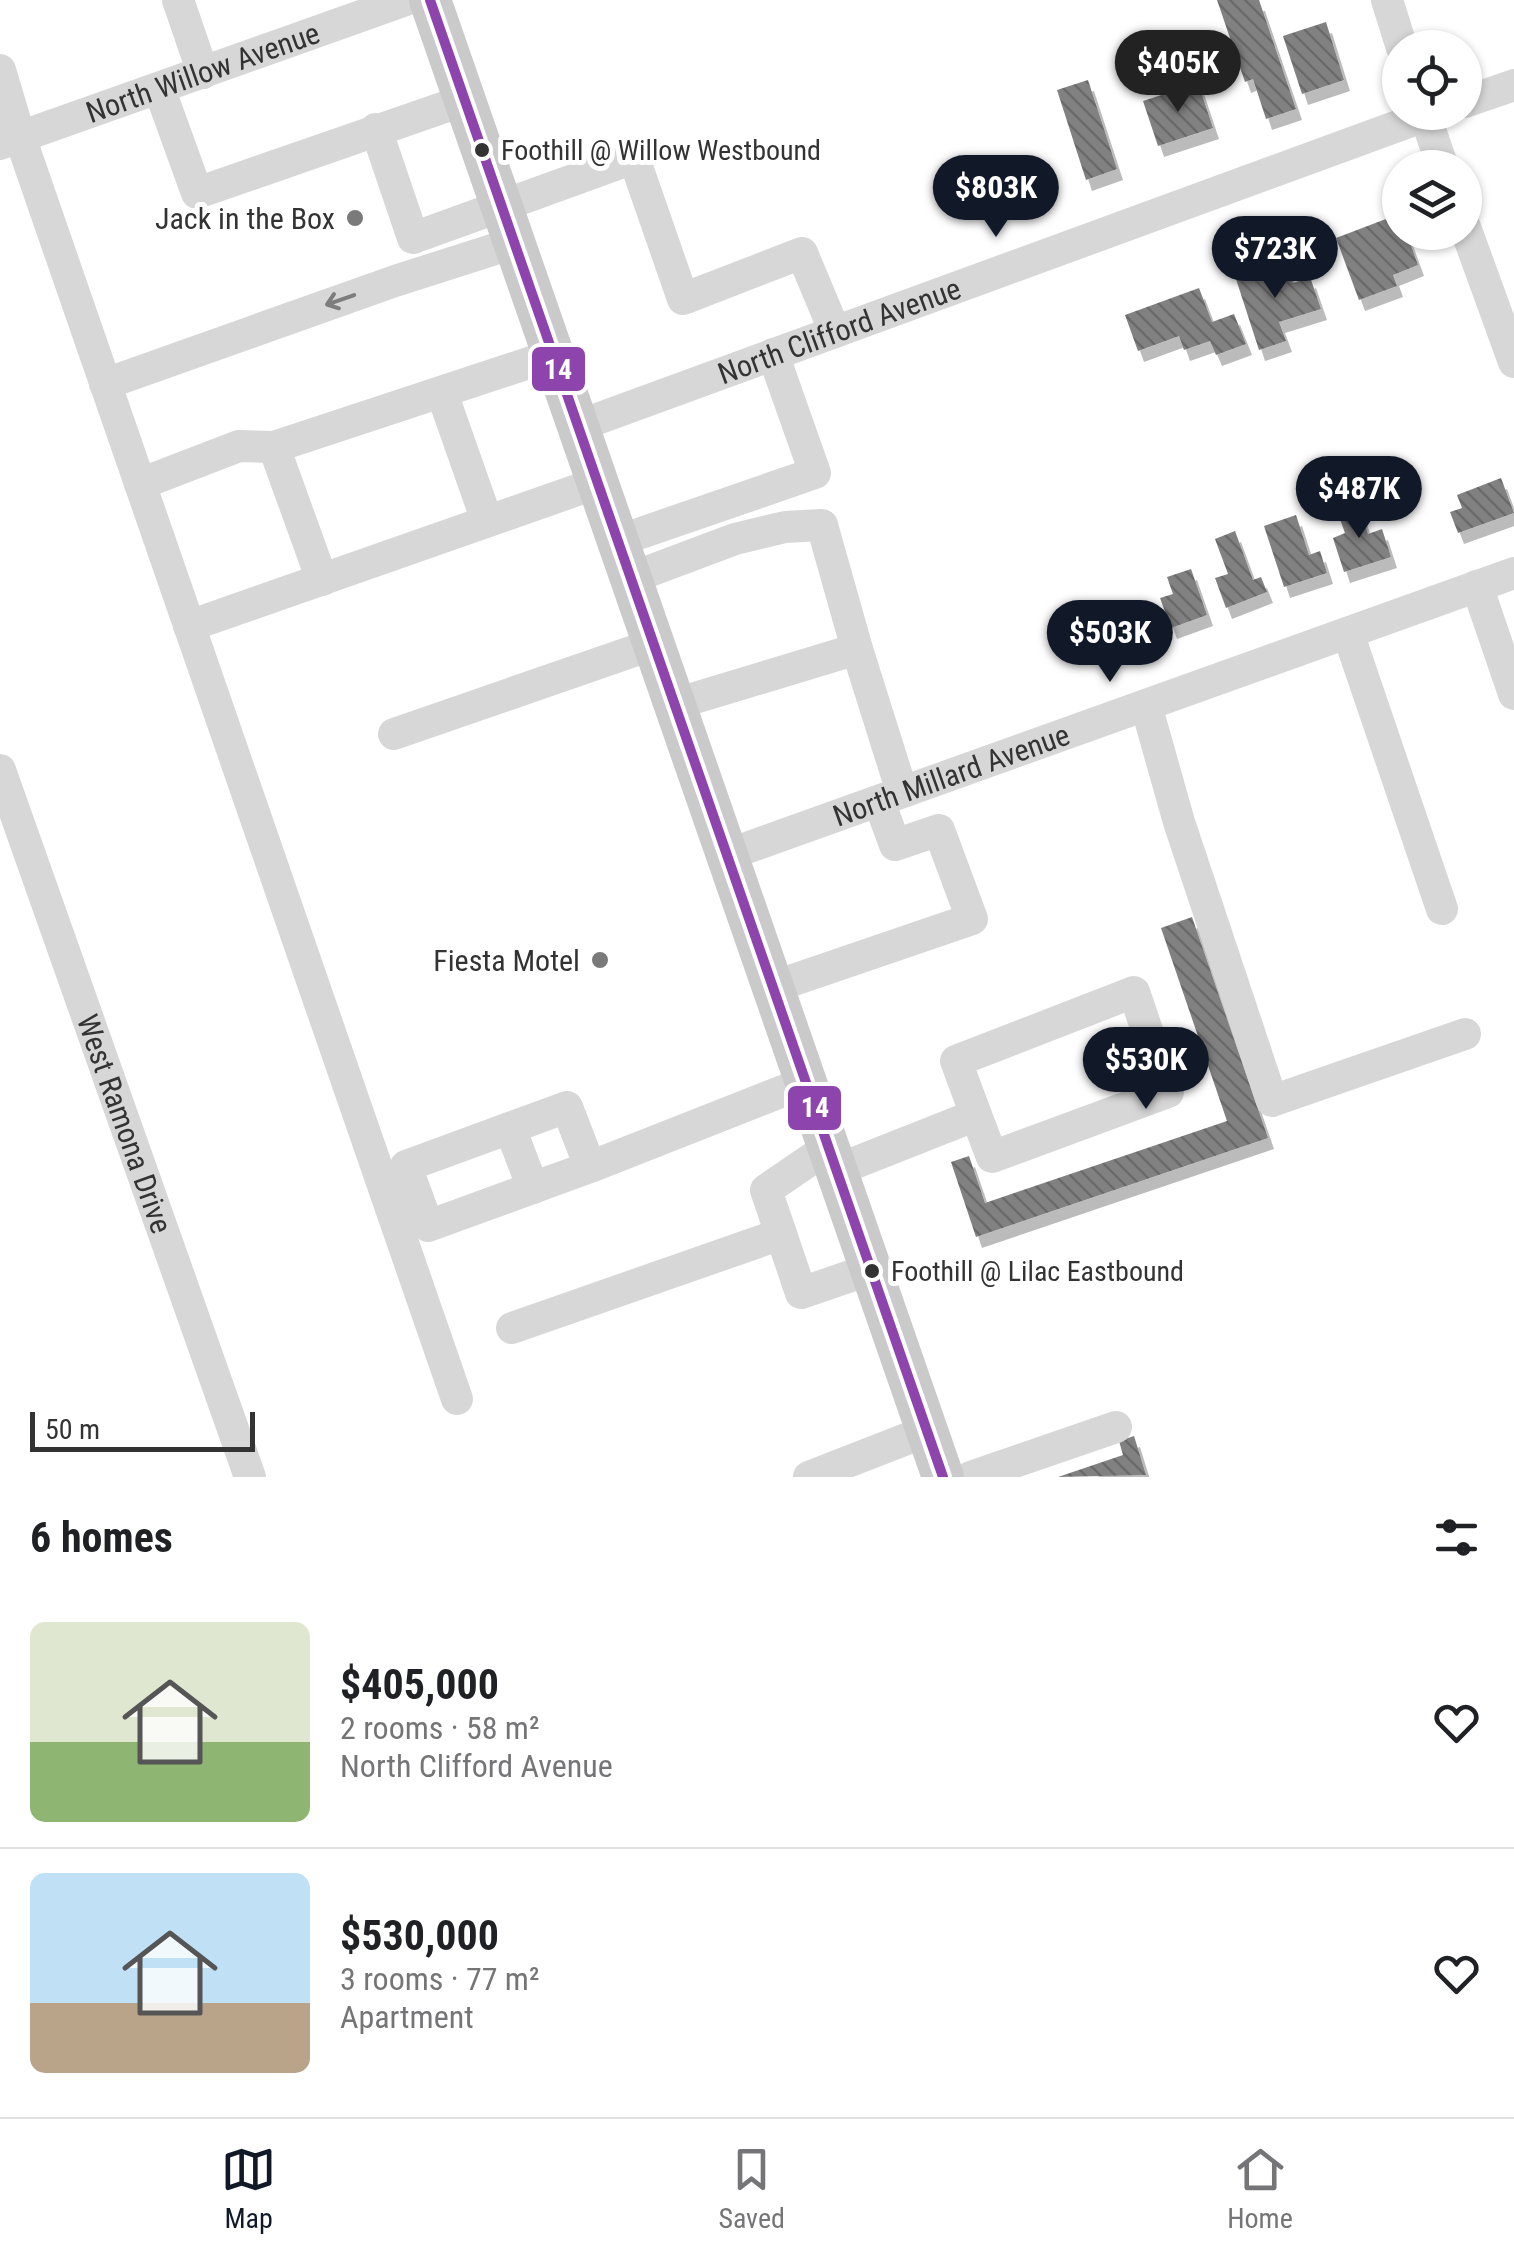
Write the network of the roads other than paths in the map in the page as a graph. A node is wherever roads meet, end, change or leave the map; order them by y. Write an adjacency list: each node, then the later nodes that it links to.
1 (178, 0): 7 (street)
2 (406, 0): 7 (street, North Willow Avenue)
3 (430, 0): 11 (main road)
4 (1386, 0): 5 (street)
5 (1396, 30)
6 (0, 70): 14 (street)
7 (203, 72): 9 (street, North Willow Avenue)
8 (1514, 85): 10 (street)
9 (158, 88): 12 (street); 14 (street, North Willow Avenue)
10 (1482, 96)
11 (465, 100): 12 (street); 15 (main road)
12 (376, 129): 15 (street)
13 (1384, 130): 17 (street, North Clifford Avenue)
14 (10, 140): 21 (street)
15 (508, 225): 17 (street); 19 (main road); 21 (street, one-way to 21)
16 (1473, 250): 20 (street)
17 (835, 332): 18 (street, North Clifford Avenue)
18 (773, 354): 23 (street, North Clifford Avenue); 25 (street)
19 (553, 356): 22 (street); 23 (main road)
20 (1514, 362)
21 (106, 384): 26 (street)
22 (442, 392): 24 (street); 28 (street)
23 (578, 426): 27 (main road)
24 (274, 448): 26 (street); 32 (street)
25 (815, 473): 29 (street); 30 (street)
26 (140, 484): 34 (street)
27 (598, 484): 28 (street); 30 (main road)
28 (487, 521): 32 (street)
29 (822, 525): 30 (street); 37 (street)
30 (624, 560): 36 (main road)
31 (1514, 573): 33 (street, North Millard Avenue)
32 (322, 580): 34 (street)
33 (1477, 586): 35 (street, North Millard Avenue); 38 (street)
34 (189, 626): 57 (street)
35 (1348, 633): 40 (street, North Millard Avenue); 45 (street)
36 (654, 644): 39 (main road); 41 (street)
37 (857, 649): 39 (street); 43 (street)
38 (1514, 694)
39 (675, 704): 44 (main road)
40 (1146, 705): 43 (street, North Millard Avenue); 47 (street)
41 (394, 734)
42 (0, 770): 62 (street, West Ramona Drive)
43 (891, 796): 44 (street, North Millard Avenue); 46 (street)
44 (728, 855): 46 (main road)
45 (1442, 910)
46 (774, 987): 48 (main road)
47 (1465, 1034)
48 (806, 1082): 51 (main road); 52 (street)
49 (976, 1115): 49 (street); 51 (street)
50 (510, 1128): 52 (street); 53 (street); 53 (street)
51 (833, 1159): 54 (street); 55 (main road)
52 (590, 1167): 53 (street)
53 (533, 1188)
54 (782, 1234): 55 (street); 56 (street)
55 (871, 1269): 59 (main road)
56 (512, 1328)
57 (457, 1400)
58 (1116, 1427): 61 (street)
59 (927, 1432): 60 (street); 61 (main road)
60 (814, 1476)
61 (947, 1476)
62 (250, 1477)

